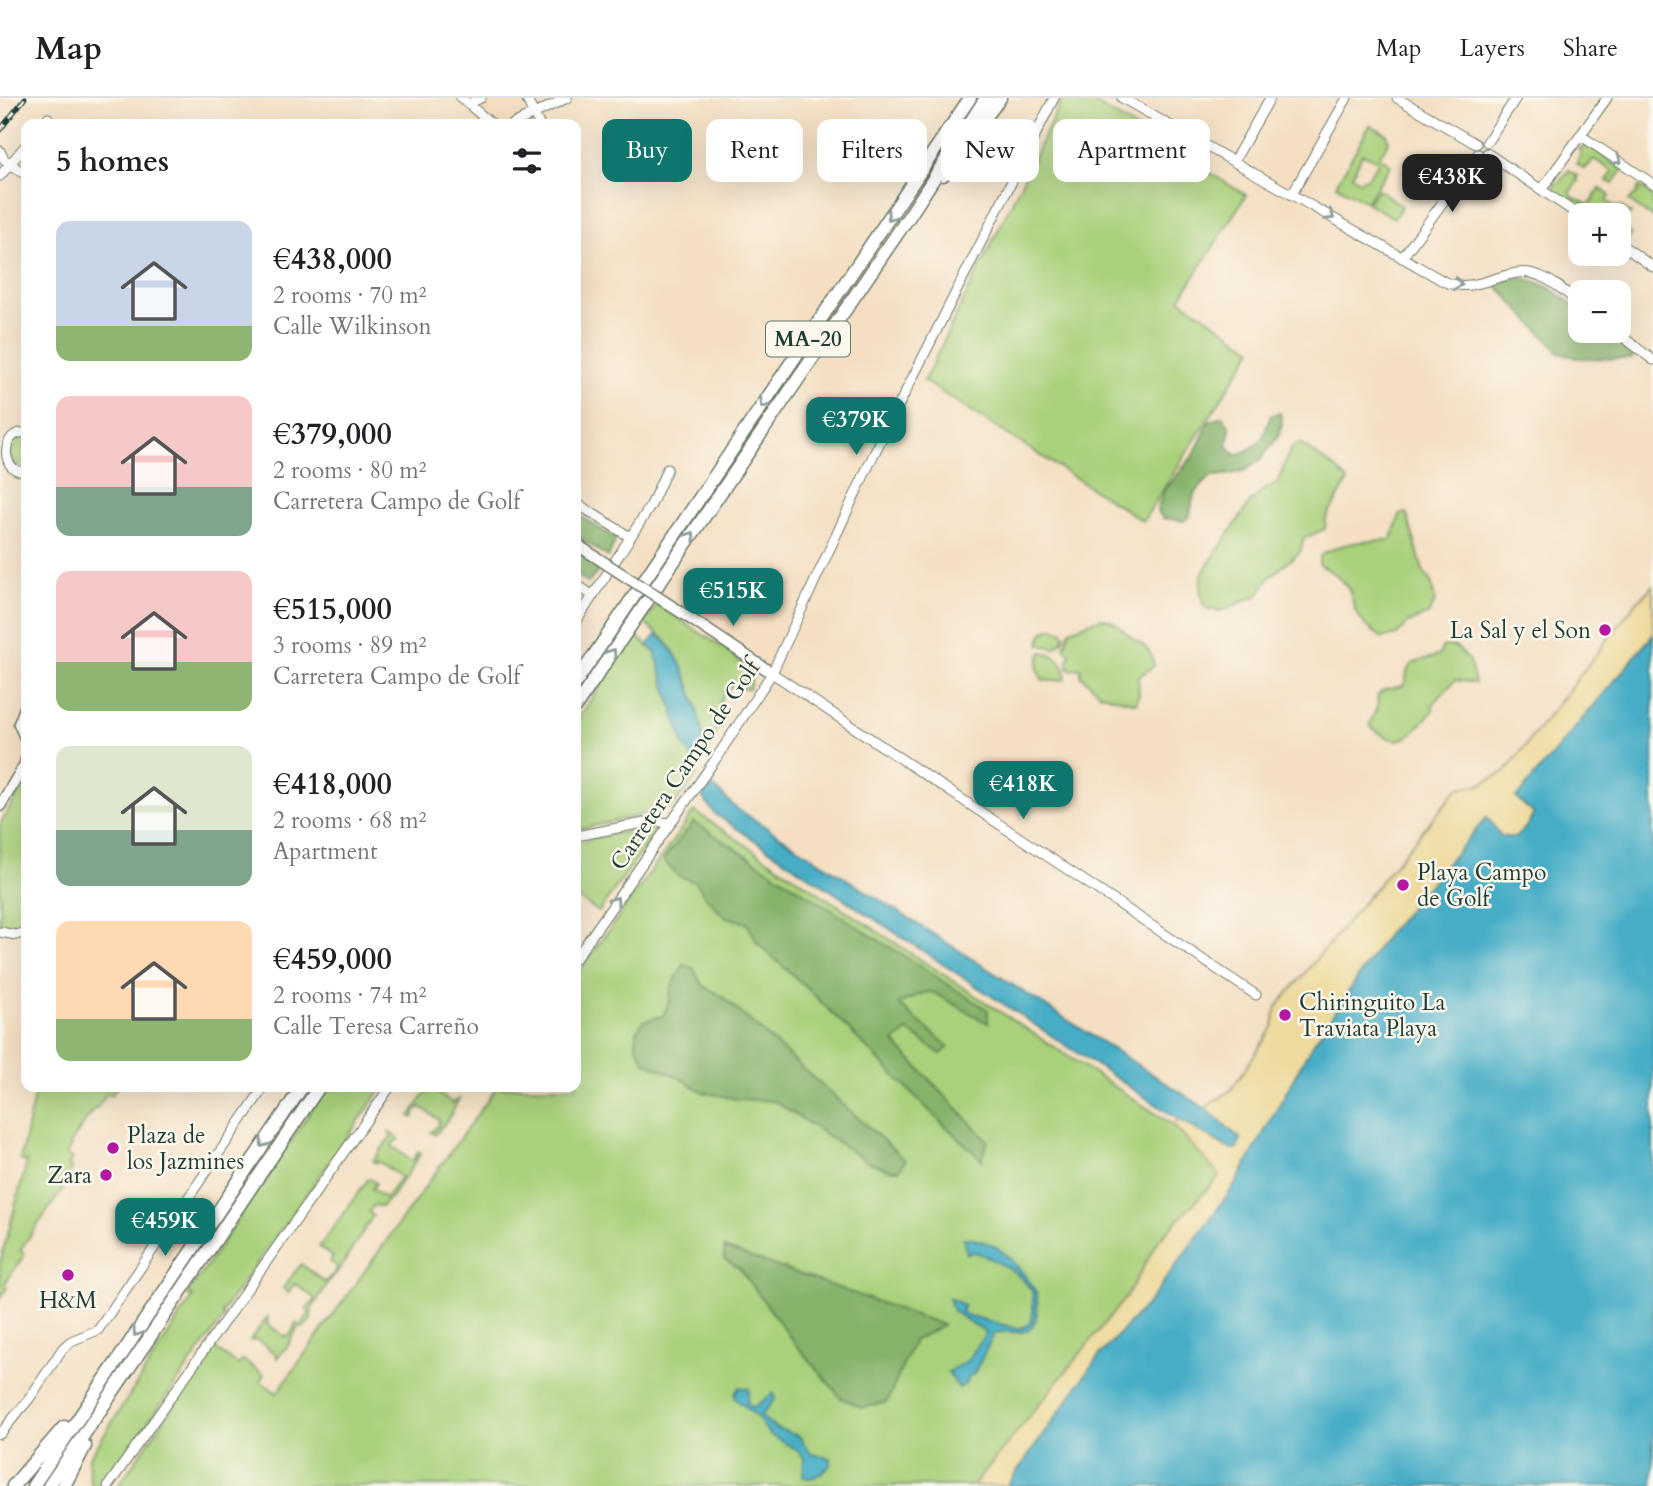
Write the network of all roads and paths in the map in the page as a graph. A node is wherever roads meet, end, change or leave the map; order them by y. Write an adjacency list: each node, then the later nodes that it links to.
1 (481, 98): 15 (street)
2 (526, 98): 16 (street)
3 (567, 98): 16 (street)
4 (960, 98): 25 (highway)
5 (970, 98): 28 (highway, MA-20)
6 (986, 98): 37 (highway, MA-20)
7 (1000, 98): 37 (highway)
8 (1054, 98): 53 (street, Carretera Campo de Golf)
9 (1123, 98): 27 (street)
10 (1270, 98): 27 (street)
11 (1347, 98): 35 (street)
12 (1397, 98): 22 (street)
13 (1516, 98): 21 (street)
14 (1607, 98): 20 (street)
15 (465, 101): 17 (street)
16 (534, 114): 18 (street); 19 (street)
17 (486, 119)
18 (524, 119)
19 (536, 119)
20 (1580, 135): 33 (street, one-way to 33); 34 (street)
21 (1487, 142): 22 (street); 26 (street)
22 (1476, 144): 26 (street)
23 (0, 151): 29 (street)
24 (21, 151): 29 (street)
25 (927, 151)
26 (1483, 153): 34 (street); 39 (street)
27 (1234, 161): 35 (street)
28 (927, 163)
29 (10, 164): 30 (street); 31 (street)
30 (21, 172)
31 (0, 176)
32 (914, 182): 37 (highway, MA-20, one-way to 37)
33 (1653, 184)
34 (1542, 189): 36 (street)
35 (1292, 194): 39 (street, one-way to 39)
36 (1568, 207)
37 (910, 215)
38 (1631, 251): 40 (street)
39 (1399, 256): 41 (street, one-way to 41)
40 (1653, 267)
41 (1568, 295)
42 (1631, 343): 43 (street)
43 (1653, 360)
44 (21, 433): 46 (street)
45 (667, 469): 48 (street)
46 (21, 472)
47 (581, 506): 48 (street)
48 (630, 537): 51 (street)
49 (581, 547): 53 (main road, bridge)
50 (581, 588): 51 (street)
51 (593, 596): 52 (street)
52 (581, 614)
53 (772, 673): 58 (street, Carretera Campo de Golf); 63 (street)
54 (581, 675): 55 (highway, one-way to 54)
55 (581, 698)
56 (21, 770): 57 (main road)
57 (0, 806)
58 (670, 823): 59 (street); 62 (street, Carretera Campo de Golf, one-way to 58)
59 (581, 835)
60 (0, 932): 61 (street)
61 (21, 934)
62 (581, 951)
63 (1256, 995)
64 (261, 1092): 70 (street)
65 (299, 1092): 68 (highway, one-way to 68)
66 (315, 1092): 69 (highway)
67 (386, 1092): 75 (street)
68 (95, 1394): 71 (highway); 72 (highway)
69 (101, 1409): 73 (highway); 74 (highway)
70 (0, 1434)
71 (13, 1486)
72 (33, 1486)
73 (49, 1486)
74 (64, 1486)
75 (108, 1486)

